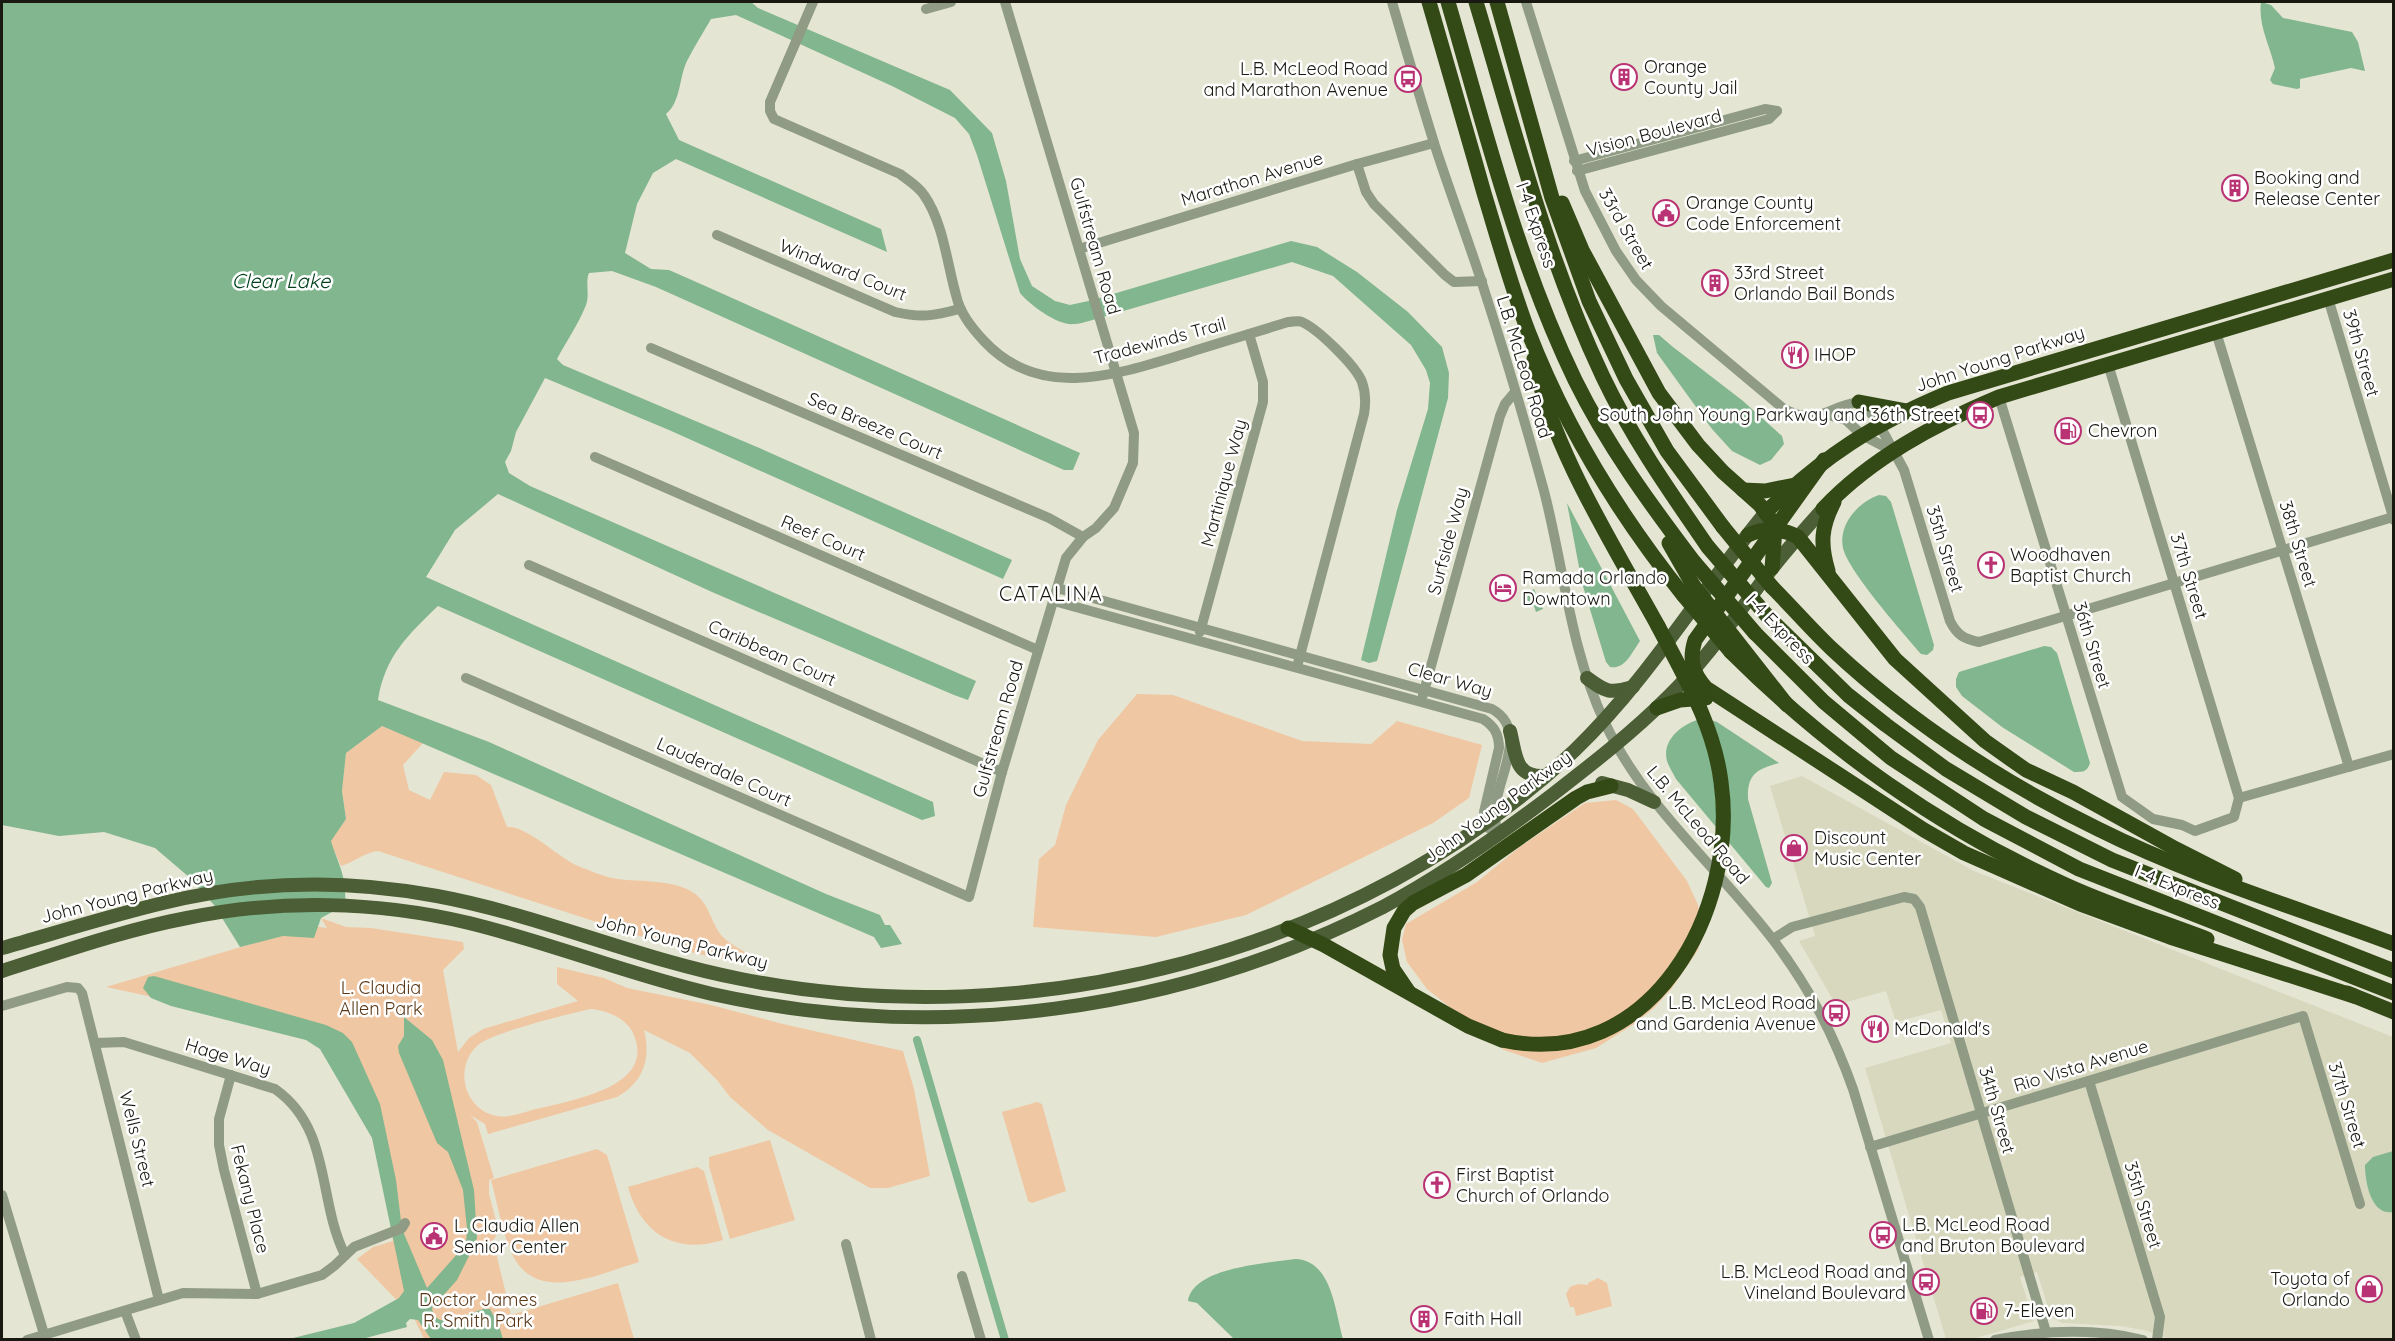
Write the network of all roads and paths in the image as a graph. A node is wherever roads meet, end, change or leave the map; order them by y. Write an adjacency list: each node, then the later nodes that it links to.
1 (813, 2): 22 (street, Tradewinds Trail)
2 (951, 2): 10 (street)
3 (1005, 2): 16 (street, Gulfstream Road)
4 (1392, 2): 12 (street, L.B. McLeod Road)
5 (1429, 2): 23 (highway)
6 (1448, 2): 40 (highway, I-4 Express)
7 (1476, 2): 94 (highway, I-4 Express, bridge)
8 (1497, 2): 11 (highway)
9 (1526, 2): 14 (street, 33rd Street)
10 (926, 9)
11 (1526, 111): 42 (highway); 88 (highway, bridge)
12 (1434, 143): 13 (street, Marathon Avenue); 20 (street, L.B. McLeod Road)
13 (1357, 164): 16 (street, Marathon Avenue); 20 (street)
14 (1576, 166): 14 (street, Vision Boulevard); 34 (street, 33rd Street)
15 (717, 235): 22 (street, Windward Court)
16 (1079, 249): 29 (street, Gulfstream Road)
17 (2394, 260): 18 (highway, John Young Parkway)
18 (2370, 267): 21 (highway); 26 (highway, John Young Parkway)
19 (2394, 279): 21 (highway, John Young Parkway)
20 (1482, 281): 30 (street, L.B. McLeod Road)
21 (2328, 298): 24 (highway, John Young Parkway); 46 (street, 39th Street)
22 (959, 309): 29 (street, Tradewinds Trail)
23 (1528, 332): 57 (highway); 98 (highway, bridge)
24 (2216, 332): 28 (highway, John Young Parkway); 51 (street, 38th Street)
25 (1249, 334): 29 (street, Tradewinds Trail); 60 (street, Martinique Way); 63 (street, Tradewinds Trail)
26 (2135, 337): 28 (highway); 33 (highway, John Young Parkway)
27 (651, 348): 49 (street, Sea Breeze Court)
28 (2108, 364): 31 (highway, John Young Parkway); 55 (street, 37th Street)
29 (1116, 374): 49 (street, Gulfstream Road)
30 (1515, 392): 66 (street, L.B. McLeod Road); 68 (street, Surfside Way)
31 (2000, 397): 37 (highway, John Young Parkway); 59 (street, 36th Street)
32 (1859, 402): 33 (highway); 34 (street, 33rd Street); 35 (street)
33 (1907, 411): 35 (highway, John Young Parkway)
34 (1825, 414): 36 (street, 33rd Street)
35 (1880, 425): 36 (highway, John Young Parkway); 37 (street)
36 (1862, 435): 37 (street, 33rd Street); 39 (highway, John Young Parkway)
37 (1893, 452): 43 (highway, John Young Parkway); 59 (street, 35th Street)
38 (595, 457): 62 (street, Reef Court)
39 (1824, 460): 41 (highway, John Young Parkway); 47 (highway)
40 (1634, 480): 57 (highway); 99 (highway, I-4 Express, bridge)
41 (1795, 485): 42 (highway); 45 (highway, John Young Parkway)
42 (1743, 490): 45 (highway)
43 (1838, 494): 44 (highway, John Young Parkway); 54 (highway)
44 (1823, 509): 50 (main road, John Young Parkway)
45 (1767, 512): 47 (highway); 48 (main road, John Young Parkway)
46 (2393, 519): 51 (street)
47 (1775, 529): 48 (highway); 50 (highway); 53 (highway); 64 (highway)
48 (1748, 534): 67 (main road, John Young Parkway)
49 (1083, 537): 56 (street, Gulfstream Road)
50 (1798, 537): 53 (main road, John Young Parkway); 54 (highway)
51 (2283, 551): 55 (street); 77 (street, 38th Street)
52 (530, 565): 78 (street, Caribbean Court)
53 (1772, 568): 64 (main road, John Young Parkway)
54 (1830, 579): 88 (highway)
55 (2174, 584): 59 (street); 81 (street, 37th Street)
56 (1057, 588): 58 (street, Gulfstream Road); 60 (street, Clear Way)
57 (1688, 591): 71 (highway, bridge); 71 (highway, bridge)
58 (1054, 601): 61 (street, Clear Way); 62 (street, Gulfstream Road)
59 (2065, 617): 81 (street, 36th Street)
60 (1202, 627): 61 (street, Martinique Way); 63 (street, Clear Way)
61 (1196, 640): 63 (street, Clear Way)
62 (1038, 650): 78 (street, Gulfstream Road)
63 (1298, 661): 68 (street, Clear Way); 69 (street, Clear Way)
64 (1694, 671): 70 (highway); 72 (main road, John Young Parkway)
65 (466, 678): 87 (street, Lauderdale Court)
66 (1587, 678): 67 (main road); 73 (street, L.B. McLeod Road)
67 (1633, 687): 73 (main road, John Young Parkway)
68 (1424, 690): 69 (street, Surfside Way); 74 (street, Clear Way)
69 (1421, 701): 85 (street, Clear Way)
70 (1727, 703): 72 (highway); 100 (highway)
71 (1787, 705): 100 (highway)
72 (1657, 708): 75 (main road, John Young Parkway)
73 (1604, 720): 75 (street, L.B. McLeod Road); 79 (main road, John Young Parkway)
74 (1510, 731): 79 (main road); 83 (street)
75 (1616, 745): 82 (street, L.B. McLeod Road); 84 (main road, John Young Parkway)
76 (2394, 754): 77 (street)
77 (2349, 767): 81 (street)
78 (1002, 772): 87 (street, Gulfstream Road)
79 (1544, 776): 83 (main road, John Young Parkway)
80 (1611, 786): 82 (main road); 84 (main road); 98 (highway)
81 (2239, 798)
82 (1654, 802): 90 (street, L.B. McLeod Road)
83 (1495, 814): 85 (main road, John Young Parkway); 86 (street)
84 (1525, 816): 86 (main road, John Young Parkway)
85 (1484, 823): 86 (street); 89 (main road, John Young Parkway)
86 (1497, 837): 91 (main road, John Young Parkway)
87 (969, 897)
88 (2269, 898): 92 (highway)
89 (1288, 928): 91 (highway); 93 (main road, John Young Parkway)
90 (1773, 939): 107 (street, 34th Street); 108 (street, L.B. McLeod Road)
91 (1311, 940): 96 (main road, John Young Parkway); 98 (highway)
92 (2394, 944)
93 (2, 948)
94 (2373, 963): 95 (highway); 97 (highway, I-4 Express)
95 (2394, 965)
96 (2, 971)
97 (2394, 971)
98 (1408, 991)
99 (2394, 993)
100 (2354, 996): 102 (highway)
101 (2, 1006): 104 (street, Wells Street)
102 (2394, 1012)
103 (2303, 1016): 106 (street, Rio Vista Avenue); 110 (street, 37th Street)
104 (96, 1043): 105 (street, Hage Way); 116 (street, Wells Street)
105 (231, 1075): 113 (street, Hage Way); 115 (street, Fekany Place)
106 (2089, 1081): 107 (street, Rio Vista Avenue); 127 (street, 35th Street)
107 (1980, 1113): 108 (street, Rio Vista Avenue); 118 (street, 34th Street)
108 (1870, 1147): 124 (street, L.B. McLeod Road)
109 (2, 1195): 119 (street)
110 (2360, 1204)
111 (404, 1226): 113 (street)
112 (846, 1244): 122 (street)
113 (345, 1255): 115 (street)
114 (962, 1276): 123 (street)
115 (257, 1294): 116 (street)
116 (159, 1300): 117 (street)
117 (125, 1311): 119 (street); 121 (street)
118 (2046, 1332): 125 (street); 126 (street)
119 (44, 1334): 120 (street)
120 (27, 1340)
121 (136, 1340)
122 (871, 1340)
123 (981, 1340)
124 (1929, 1340)
125 (1995, 1340)
126 (2143, 1340)
127 (2157, 1340)

